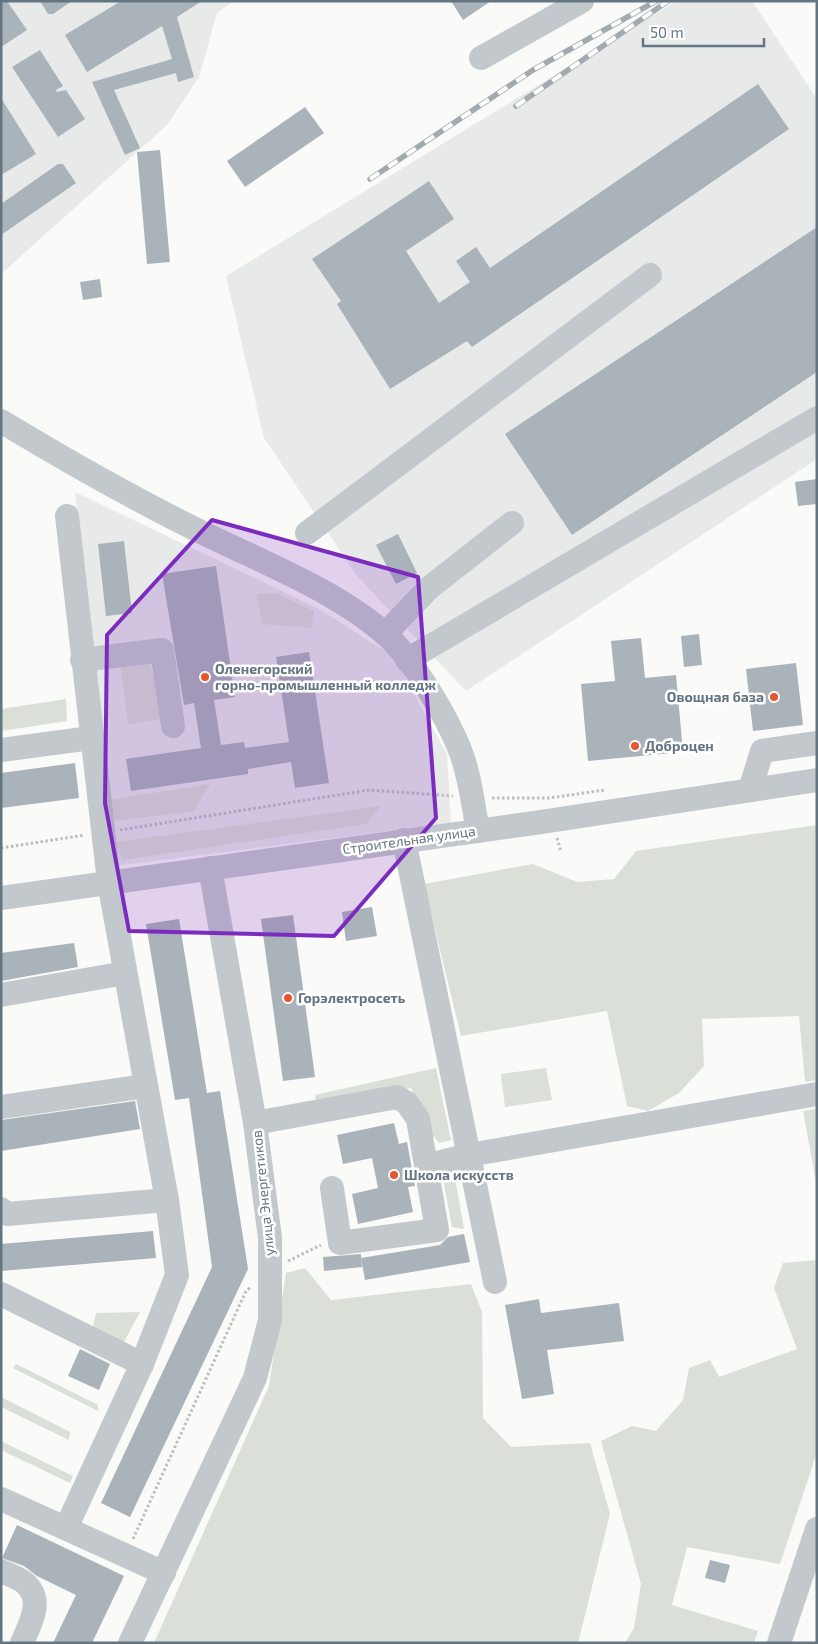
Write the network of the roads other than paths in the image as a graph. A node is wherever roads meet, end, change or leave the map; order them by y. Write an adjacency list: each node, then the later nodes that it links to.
1 (582, 1): 2 (street)
2 (480, 58)
3 (650, 275): 8 (street)
4 (817, 418): 11 (street)
5 (1, 421): 9 (street)
6 (67, 516): 10 (street)
7 (512, 523): 9 (street)
8 (307, 534)
9 (385, 634): 11 (street)
10 (82, 660): 12 (street); 13 (street)
11 (407, 660): 18 (street)
12 (173, 726)
13 (91, 738): 15 (street); 21 (street)
14 (817, 743): 17 (street)
15 (1, 750)
16 (817, 780): 17 (street, Строительная улица)
17 (750, 790): 18 (street, Строительная улица)
18 (478, 831): 19 (street, Строительная улица)
19 (404, 840): 20 (street, Строительная улица); 29 (street)
20 (210, 868): 21 (street, Строительная улица); 28 (street, улица Энергетиков)
21 (108, 882): 22 (street, Строительная улица); 23 (street)
22 (1, 898)
23 (125, 973): 24 (street); 25 (street)
24 (1, 995)
25 (146, 1086): 27 (street); 32 (street)
26 (817, 1094): 29 (street)
27 (1, 1107)
28 (255, 1123): 30 (street); 41 (street, улица Энергетиков)
29 (469, 1155): 30 (street); 34 (street)
30 (426, 1166): 31 (street)
31 (332, 1188)
32 (167, 1200): 33 (street); 36 (street)
33 (1, 1209)
34 (495, 1282)
35 (1, 1294): 36 (street)
36 (142, 1364): 38 (street)
37 (1, 1499): 38 (street)
38 (66, 1528): 41 (street)
39 (817, 1529): 44 (street)
40 (1, 1571): 42 (street)
41 (164, 1573): 43 (street, улица Энергетиков)
42 (22, 1643)
43 (130, 1643)
44 (779, 1643)

